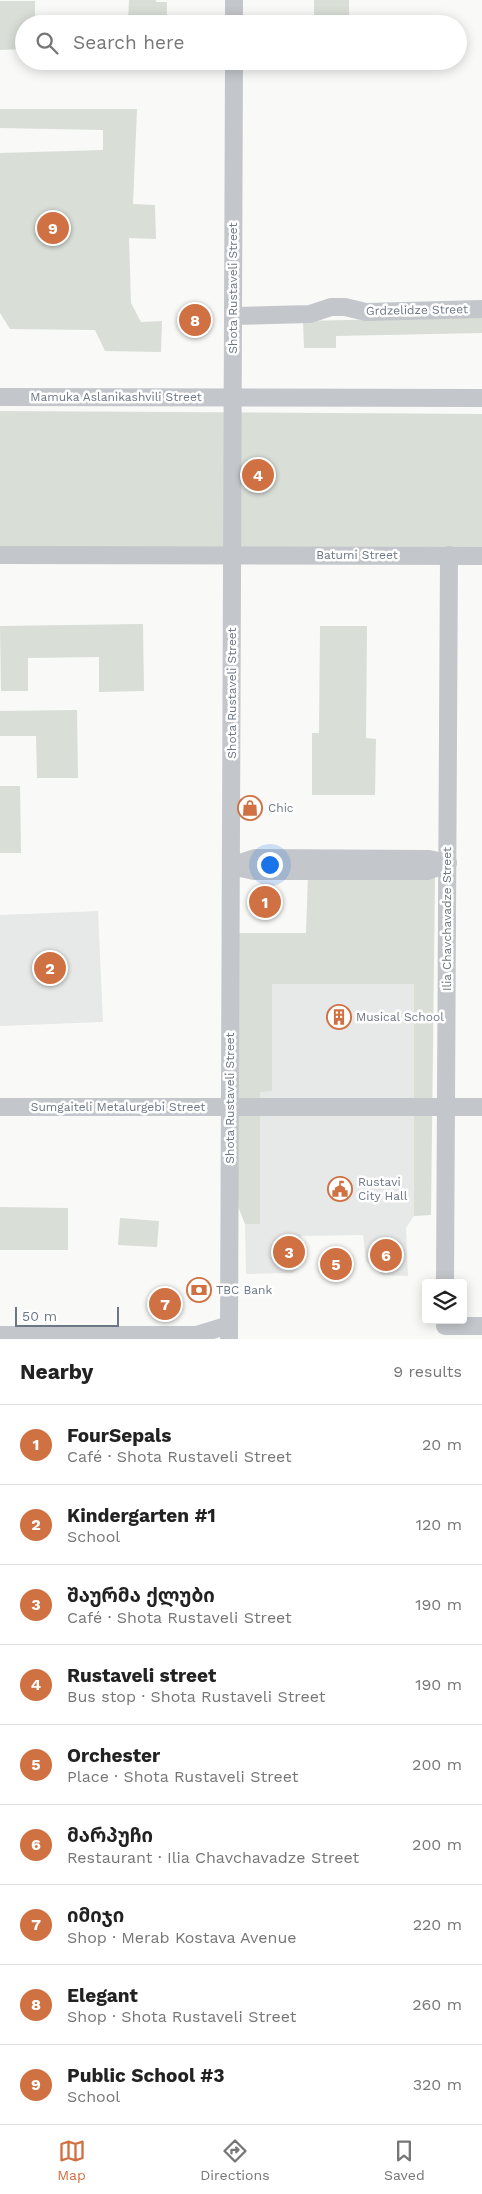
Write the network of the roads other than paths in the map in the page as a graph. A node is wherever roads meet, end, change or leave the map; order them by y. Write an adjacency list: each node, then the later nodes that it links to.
1 (234, 0): 2 (street)
2 (234, 15)
3 (234, 70): 5 (street, Shota Rustaveli Street)
4 (482, 309): 5 (street, Grdzelidze Street)
5 (233, 316): 7 (street, Shota Rustaveli Street)
6 (0, 397): 7 (street, Mamuka Aslanikashvili Street)
7 (233, 398): 8 (street); 10 (street, Shota Rustaveli Street)
8 (482, 398)
9 (0, 555): 10 (street)
10 (232, 555): 11 (street, Batumi Street); 14 (street, Shota Rustaveli Street)
11 (449, 556): 12 (street, Batumi Street); 13 (street, Ilia Chavchavadze Street)
12 (482, 556)
13 (448, 863): 14 (street); 17 (street, Ilia Chavchavadze Street)
14 (231, 866): 16 (street, Shota Rustaveli Street)
15 (0, 1107): 16 (street, Sumgaiteli Metalurgebi Street)
16 (231, 1107): 17 (street, Sumgaiteli Metalurgebi Street); 22 (street, Shota Rustaveli Street)
17 (446, 1107): 18 (street, Sumgaiteli Metalurgebi Street); 19 (street, Ilia Chavchavadze Street)
18 (482, 1107)
19 (445, 1279)
20 (482, 1326): 21 (street)
21 (445, 1328)
22 (229, 1332): 23 (street)
23 (0, 1334)

